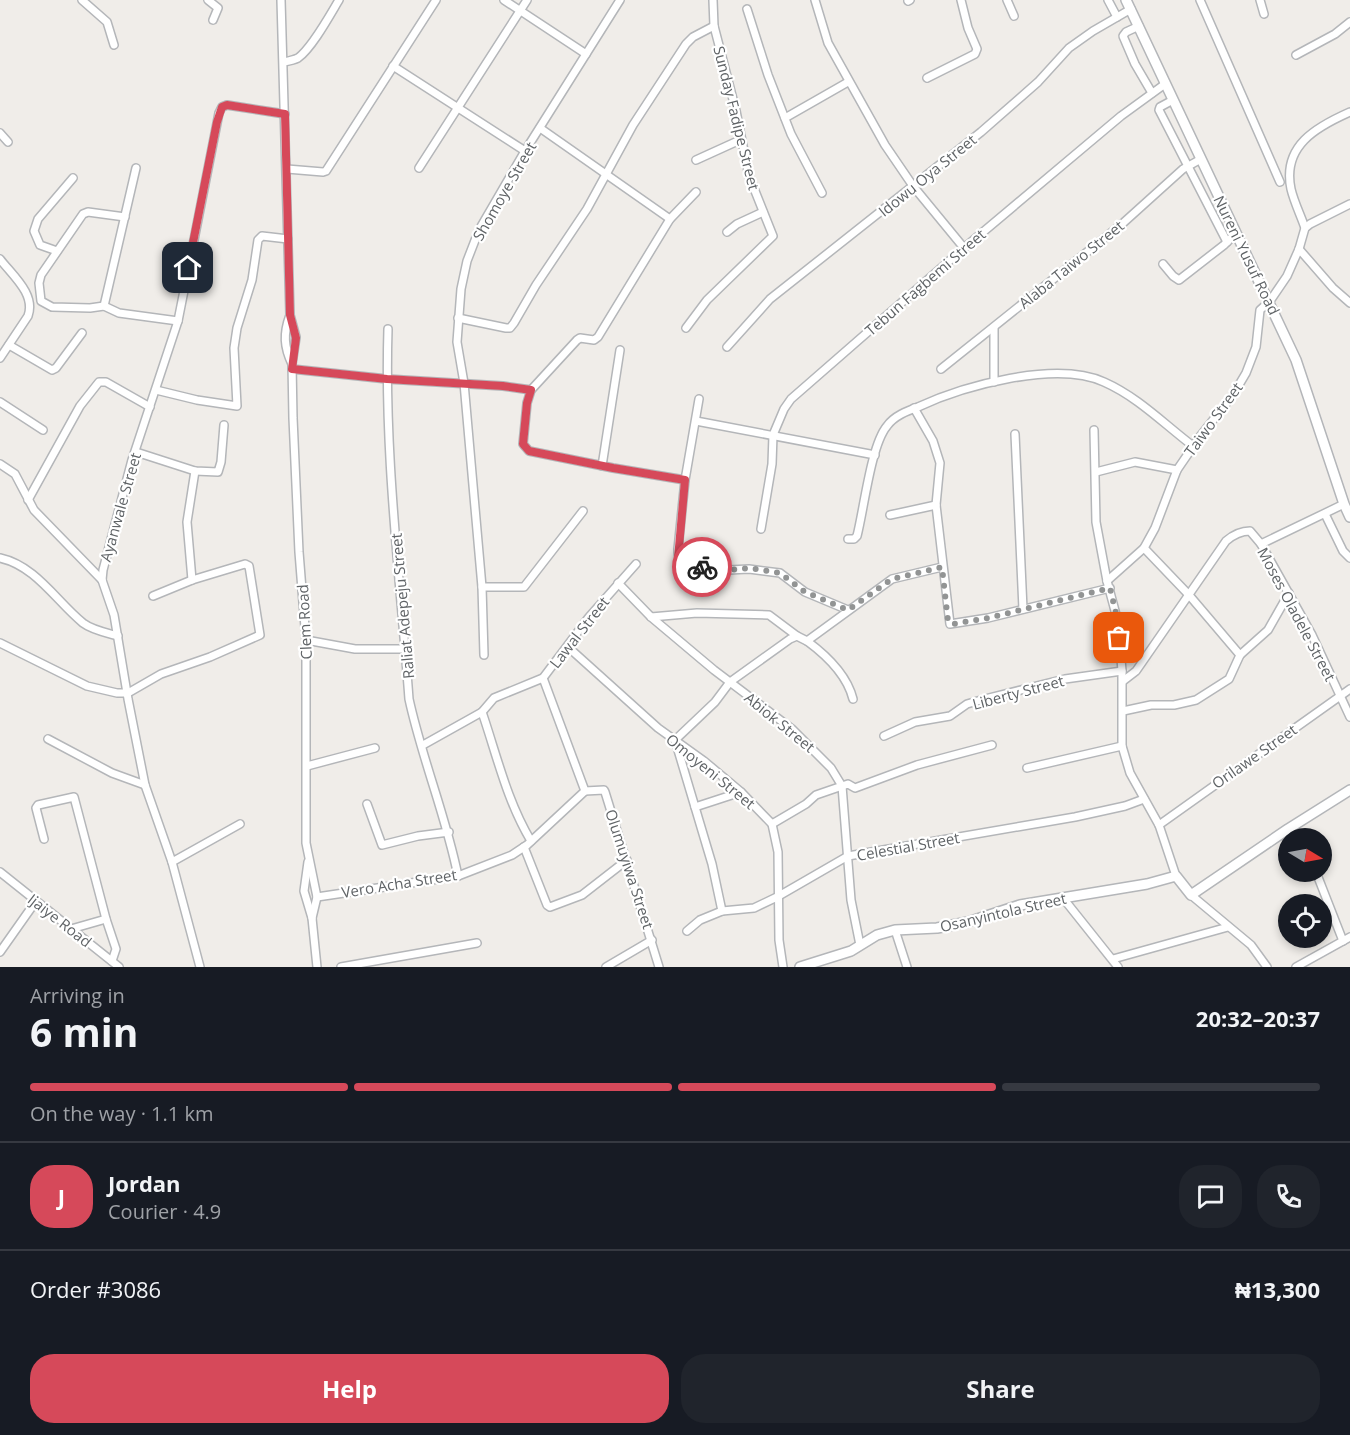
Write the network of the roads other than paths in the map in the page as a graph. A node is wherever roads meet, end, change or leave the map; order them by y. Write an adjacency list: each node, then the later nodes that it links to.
1 (82, 0): 27 (street)
2 (208, 0): 23 (street)
3 (281, 0): 30 (street)
4 (339, 0): 30 (street)
5 (436, 0): 31 (street)
6 (504, 0): 19 (street)
7 (527, 0): 19 (street)
8 (620, 0): 28 (street, Shomoye Street)
9 (713, 0): 25 (street, Sunday Fadipe Street)
10 (815, 0): 33 (street)
11 (961, 0): 32 (street)
12 (1007, 0): 21 (street)
13 (1108, 0): 22 (street)
14 (1126, 0): 18 (street, Nureni Yusuf Road)
15 (1200, 0): 54 (street)
16 (1260, 0): 20 (street)
17 (747, 9): 40 (street)
18 (1131, 9): 22 (street, Idowu Oya Street); 26 (street, Nureni Yusuf Road)
19 (521, 11): 28 (street); 37 (street)
20 (1264, 14)
21 (1014, 16)
22 (1117, 17): 55 (street, Idowu Oya Street)
23 (213, 20)
24 (1350, 22): 29 (street)
25 (714, 26): 43 (street, Sunday Fadipe Street); 52 (street)
26 (1139, 26): 34 (street, Nureni Yusuf Road); 35 (street)
27 (114, 45)
28 (586, 54): 41 (street, Shomoye Street)
29 (1296, 55)
30 (284, 62): 39 (street)
31 (393, 66): 37 (street); 51 (street)
32 (927, 78)
33 (848, 82): 40 (street); 55 (street)
34 (1165, 84): 35 (street, Tebun Fagbemi Street); 36 (street, Nureni Yusuf Road)
35 (1152, 93): 67 (street, Tebun Fagbemi Street)
36 (1173, 100): 46 (street, Nureni Yusuf Road); 48 (street)
37 (457, 107): 45 (street); 50 (street)
38 (1350, 112): 62 (street)
39 (285, 114): 51 (street); 76 (street, Ayanwale Street)
40 (785, 118): 57 (street)
41 (540, 128): 45 (street, Shomoye Street); 52 (street)
42 (0, 133): 44 (street)
43 (741, 140): 47 (street); 59 (street, Sunday Fadipe Street)
44 (8, 142)
45 (525, 151): 75 (street, Shomoye Street)
46 (1201, 159): 48 (street, Alaba Taiwo Street); 64 (street, Nureni Yusuf Road)
47 (696, 160)
48 (1187, 166): 66 (street); 78 (street, Alaba Taiwo Street)
49 (136, 168): 60 (street)
50 (419, 168)
51 (287, 169): 65 (street)
52 (606, 174): 61 (street); 75 (street)
53 (73, 178): 69 (street)
54 (1280, 182)
55 (913, 186): 67 (street); 82 (street, Idowu Oya Street)
56 (696, 192): 61 (street)
57 (822, 194)
58 (1350, 204): 62 (street)
59 (763, 212): 63 (street); 77 (street, Sunday Fadipe Street)
60 (125, 217): 69 (street); 74 (street)
61 (670, 219): 91 (street)
62 (1305, 228): 68 (street, Taiwo Street)
63 (727, 232)
64 (1236, 233): 66 (street); 73 (street, Nureni Yusuf Road)
65 (288, 239): 85 (street, Clem Road); 90 (street)
66 (1227, 242): 71 (street)
67 (964, 248): 101 (street, Tebun Fagbemi Street)
68 (1299, 249): 72 (street); 73 (street, Taiwo Street)
69 (57, 250): 74 (street)
70 (0, 259): 81 (street)
71 (1163, 264)
72 (1348, 300)
73 (1270, 301): 102 (street, Taiwo Street); 111 (street, Nureni Yusuf Road)
74 (104, 306): 76 (street)
75 (459, 318): 89 (street, Shomoye Street)
76 (178, 321): 90 (street, Ayanwale Street)
77 (686, 328)
78 (994, 328): 86 (street, Alaba Taiwo Street); 88 (street)
79 (388, 329): 87 (street, Raliat Adepeju Street)
80 (82, 333): 81 (street)
81 (9, 345): 84 (street)
82 (727, 347)
83 (620, 350): 106 (street)
84 (0, 358)
85 (292, 367): 87 (street); 140 (street, Clem Road)
86 (941, 369)
87 (387, 379): 89 (street); 144 (street, Raliat Adepeju Street)
88 (994, 382): 95 (street); 102 (street)
89 (464, 383): 91 (street); 131 (street, Shomoye Street)
90 (156, 390): 94 (street, Ayanwale Street)
91 (531, 390): 106 (street)
92 (699, 399): 96 (street)
93 (0, 402): 98 (street)
94 (150, 406): 103 (street, Ayanwale Street); 112 (street)
95 (914, 408): 104 (street); 114 (street)
96 (696, 421): 101 (street); 110 (street)
97 (224, 425): 108 (street)
98 (43, 429)
99 (1094, 430): 109 (street)
100 (1015, 434): 135 (street)
101 (773, 435): 104 (street); 119 (street, Tebun Fagbemi Street)
102 (1193, 446): 107 (street, Taiwo Street)
103 (136, 452): 108 (street); 127 (street, Ayanwale Street)
104 (875, 455): 120 (street)
105 (0, 464): 112 (street)
106 (602, 466): 110 (street)
107 (1177, 470): 109 (street); 122 (street, Taiwo Street)
108 (195, 471): 128 (street)
109 (1096, 472): 130 (street)
110 (685, 480): 136 (street)
111 (1345, 493): 113 (street, Nureni Yusuf Road)
112 (27, 500): 127 (street)
113 (1344, 504): 116 (street); 118 (street, Nureni Yusuf Road)
114 (936, 505): 117 (street); 126 (street)
115 (584, 511): 131 (street)
116 (1325, 514): 121 (street); 124 (street)
117 (891, 515)
118 (1350, 518)
119 (761, 529)
120 (848, 539)
121 (1261, 544): 132 (street, Moses Oladele Street); 133 (street, Moses Oladele Street)
122 (1144, 548): 130 (street, Taiwo Street); 133 (street)
123 (0, 558): 138 (street)
124 (1350, 558)
125 (636, 564): 129 (street, Lawal Street)
126 (942, 567): 135 (street); 136 (street)
127 (102, 580): 138 (street, Ayanwale Street)
128 (192, 580): 134 (street); 152 (street)
129 (618, 583): 137 (street, Abiok Street); 143 (street, Lawal Street)
130 (1108, 585): 135 (street); 147 (street)
131 (482, 587): 146 (street, Shomoye Street)
132 (1289, 593): 145 (street); 153 (street, Moses Oladele Street)
133 (1189, 595): 145 (street); 149 (street, Moses Oladele Street)
134 (153, 596)
135 (1023, 609)
136 (848, 610): 141 (street)
137 (651, 617): 139 (street); 150 (street, Abiok Street)
138 (118, 636): 152 (street, Ayanwale Street)
139 (797, 636): 141 (street); 150 (street)
140 (306, 640): 144 (street); 165 (street, Clem Road)
141 (807, 641): 154 (street)
142 (0, 643): 152 (street)
143 (568, 647): 148 (street, Lawal Street); 160 (street, Omoyeni Street)
144 (405, 649): 161 (street, Raliat Adepeju Street)
145 (1240, 655): 155 (street)
146 (484, 656)
147 (1122, 671): 149 (street); 158 (street, Liberty Street)
148 (543, 678): 156 (street, Lawal Street); 170 (street)
149 (1123, 681): 155 (street)
150 (730, 682): 160 (street); 168 (street, Abiok Street)
151 (1350, 689): 153 (street, Orilawe Street)
152 (128, 693): 167 (street, Ayanwale Street)
153 (1340, 695): 157 (street, Moses Oladele Street); 177 (street, Orilawe Street)
154 (853, 699)
155 (1123, 711): 163 (street)
156 (482, 712): 161 (street, Lawal Street); 180 (street)
157 (1350, 717)
158 (884, 736)
159 (48, 740): 167 (street)
160 (675, 740): 171 (street, Omoyeni Street); 174 (street)
161 (423, 745): 178 (street, Raliat Adepeju Street)
162 (992, 745): 168 (street)
163 (1122, 746): 166 (street); 172 (street)
164 (375, 748): 165 (street)
165 (307, 766): 183 (street, Clem Road)
166 (1027, 768)
167 (145, 785): 185 (street, Ayanwale Street)
168 (842, 786): 176 (street); 182 (street)
169 (1350, 790): 190 (street)
170 (585, 791): 180 (street, Vero Acha Street); 184 (street, Olumuyiwa Street)
171 (741, 792): 174 (street); 176 (street, Omoyeni Street)
172 (1144, 799): 177 (street); 182 (street, Celestial Street)
173 (367, 804): 178 (street)
174 (694, 807): 195 (street)
175 (240, 824): 185 (street)
176 (772, 824): 192 (street)
177 (1159, 825): 188 (street)
178 (449, 832): 187 (street, Raliat Adepeju Street)
179 (44, 839): 197 (street)
180 (531, 841): 181 (street, Vero Acha Street)
181 (524, 848): 184 (street); 187 (street, Vero Acha Street)
182 (848, 856): 192 (street, Celestial Street); 205 (street)
183 (309, 857): 191 (street, Clem Road); 196 (street)
184 (627, 860): 203 (street, Olumuyiwa Street)
185 (172, 862): 211 (street, Ayanwale Street)
186 (0, 872): 194 (street, Ijaiye Road)
187 (458, 876): 191 (street, Vero Acha Street)
188 (1176, 876): 190 (street); 193 (street, Osanyintola Street)
189 (1321, 882): 202 (street)
190 (1191, 895): 198 (street)
191 (317, 897): 196 (street, Clem Road)
192 (777, 897): 195 (street, Celestial Street); 216 (street)
193 (1063, 898): 200 (street, Osanyintola Street); 207 (street)
194 (36, 901): 199 (street, Ijaiye Road); 206 (street)
195 (722, 911): 201 (street, Celestial Street)
196 (312, 918): 212 (street, Clem Road)
197 (106, 919): 199 (street); 208 (street)
198 (1228, 927): 207 (street); 220 (street)
199 (71, 928): 208 (street, Ijaiye Road)
200 (895, 930): 205 (street, Osanyintola Street); 218 (street)
201 (687, 931)
202 (1347, 939): 221 (street)
203 (652, 940): 214 (street); 215 (street, Olumuyiwa Street)
204 (477, 943): 213 (street)
205 (860, 945): 209 (street, Osanyintola Street)
206 (0, 952)
207 (1113, 959): 219 (street)
208 (112, 961): 210 (street, Ijaiye Road)
209 (812, 965): 217 (street, Osanyintola Street)
210 (119, 967)
211 (200, 967)
212 (317, 967)
213 (341, 967)
214 (606, 967)
215 (659, 967)
216 (783, 967)
217 (800, 967)
218 (907, 967)
219 (1119, 967)
220 (1267, 967)
221 (1296, 967)

